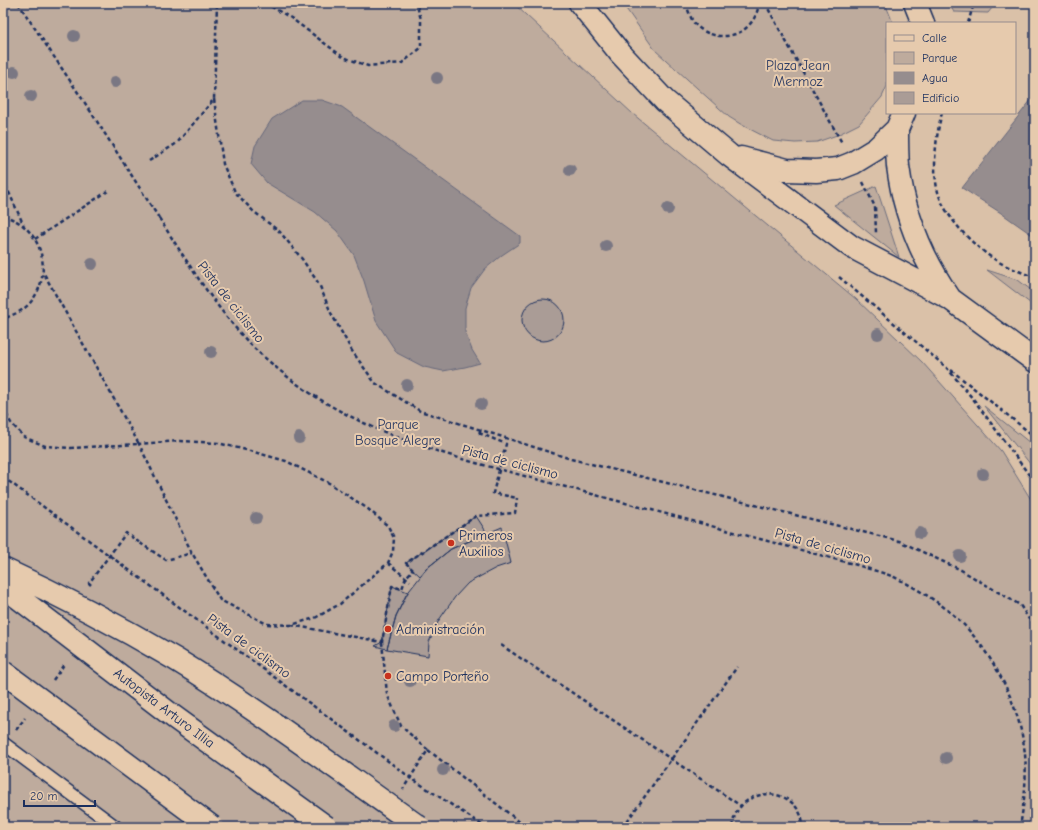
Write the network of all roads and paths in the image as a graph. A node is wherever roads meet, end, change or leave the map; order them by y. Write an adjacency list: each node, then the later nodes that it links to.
1 (18, 3): 69 (path, Pista de ciclismo, bridge)
2 (217, 3): 13 (path)
3 (265, 3): 4 (path)
4 (416, 3)
5 (580, 3): 16 (main road)
6 (686, 3): 7 (path)
7 (759, 3)
8 (765, 3): 18 (path)
9 (915, 3): 11 (main road)
10 (974, 3): 12 (path)
11 (922, 22)
12 (968, 22)
13 (214, 99): 17 (path); 33 (path)
14 (942, 114): 27 (path)
15 (901, 121): 18 (main road); 28 (main road)
16 (729, 155): 18 (main road); 28 (main road)
17 (149, 161)
18 (853, 163): 23 (path)
19 (3, 179): 22 (path)
20 (108, 191): 24 (path)
21 (3, 216): 22 (path)
22 (24, 226): 24 (path)
23 (876, 233)
24 (35, 239): 25 (path)
25 (43, 272): 29 (path); 35 (path)
26 (840, 276): 31 (path)
27 (1035, 276)
28 (949, 298): 30 (main road)
29 (3, 319)
30 (1035, 361)
31 (946, 367): 34 (path); 37 (path)
32 (3, 408): 35 (path)
33 (480, 432): 41 (path, bridge); 46 (path)
34 (1035, 437)
35 (139, 444): 38 (path); 39 (path)
36 (3, 477): 57 (path, Pista de ciclismo)
37 (1035, 483)
38 (192, 553): 44 (path, bridge); 45 (path)
39 (388, 563): 41 (path); 45 (path)
40 (3, 569): 63 (main road, bridge)
41 (406, 577): 42 (path); 47 (path)
42 (410, 580)
43 (3, 586): 62 (main road, Autopista Arturo Illia, bridge)
44 (94, 587)
45 (291, 625): 47 (path)
46 (1035, 629)
47 (382, 642): 55 (path)
48 (501, 645): 56 (path)
49 (65, 663): 52 (path)
50 (737, 667): 56 (path)
51 (3, 672): 61 (main road, bridge)
52 (51, 682)
53 (28, 713): 54 (path)
54 (4, 744): 60 (lane)
55 (428, 750): 57 (path); 65 (path)
56 (671, 759): 59 (path); 66 (path)
57 (411, 778): 58 (path); 64 (path, Pista de ciclismo)
58 (402, 790)
59 (741, 806): 67 (path); 68 (path)
60 (116, 827)
61 (212, 827)
62 (326, 827)
63 (419, 827)
64 (485, 827)
65 (526, 827)
66 (623, 827)
67 (732, 827)
68 (803, 827)
69 (1020, 827)

